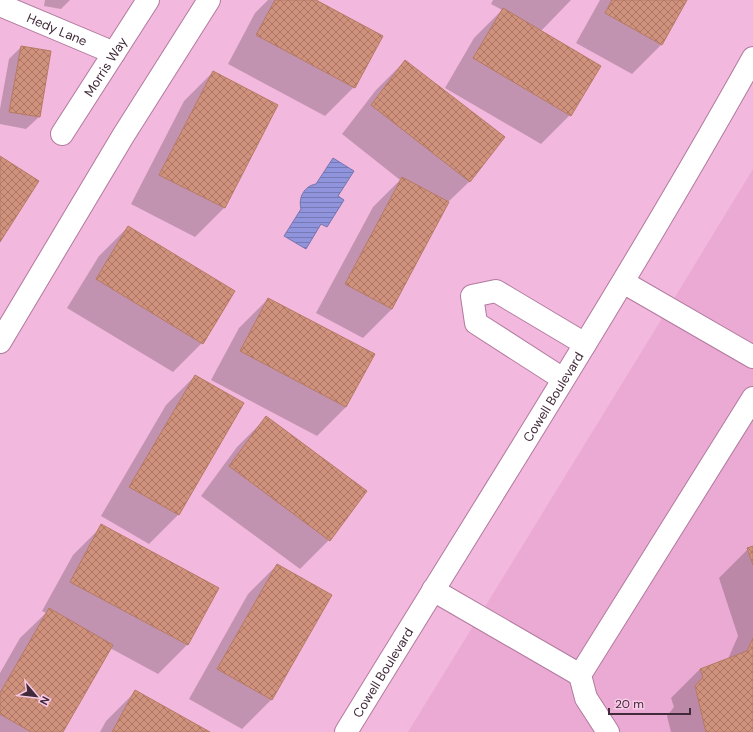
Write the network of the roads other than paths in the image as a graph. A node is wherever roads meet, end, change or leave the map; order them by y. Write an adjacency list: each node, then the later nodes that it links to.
1 (148, 0): 4 (main road, Morris Way)
2 (209, 0): 8 (main road)
3 (0, 4): 4 (main road, Hedy Lane)
4 (114, 53): 6 (main road, Morris Way)
5 (753, 58): 7 (main road, Cowell Boulevard)
6 (62, 134)
7 (623, 282): 9 (main road, Cowell Boulevard); 10 (main road)
8 (0, 342)
9 (585, 344): 11 (main road, Cowell Boulevard); 11 (main road)
10 (753, 357)
11 (563, 379): 13 (main road, Cowell Boulevard)
12 (753, 398): 14 (main road)
13 (433, 590): 14 (main road); 15 (main road, Cowell Boulevard)
14 (580, 675): 16 (main road)
15 (346, 732)
16 (608, 732)

